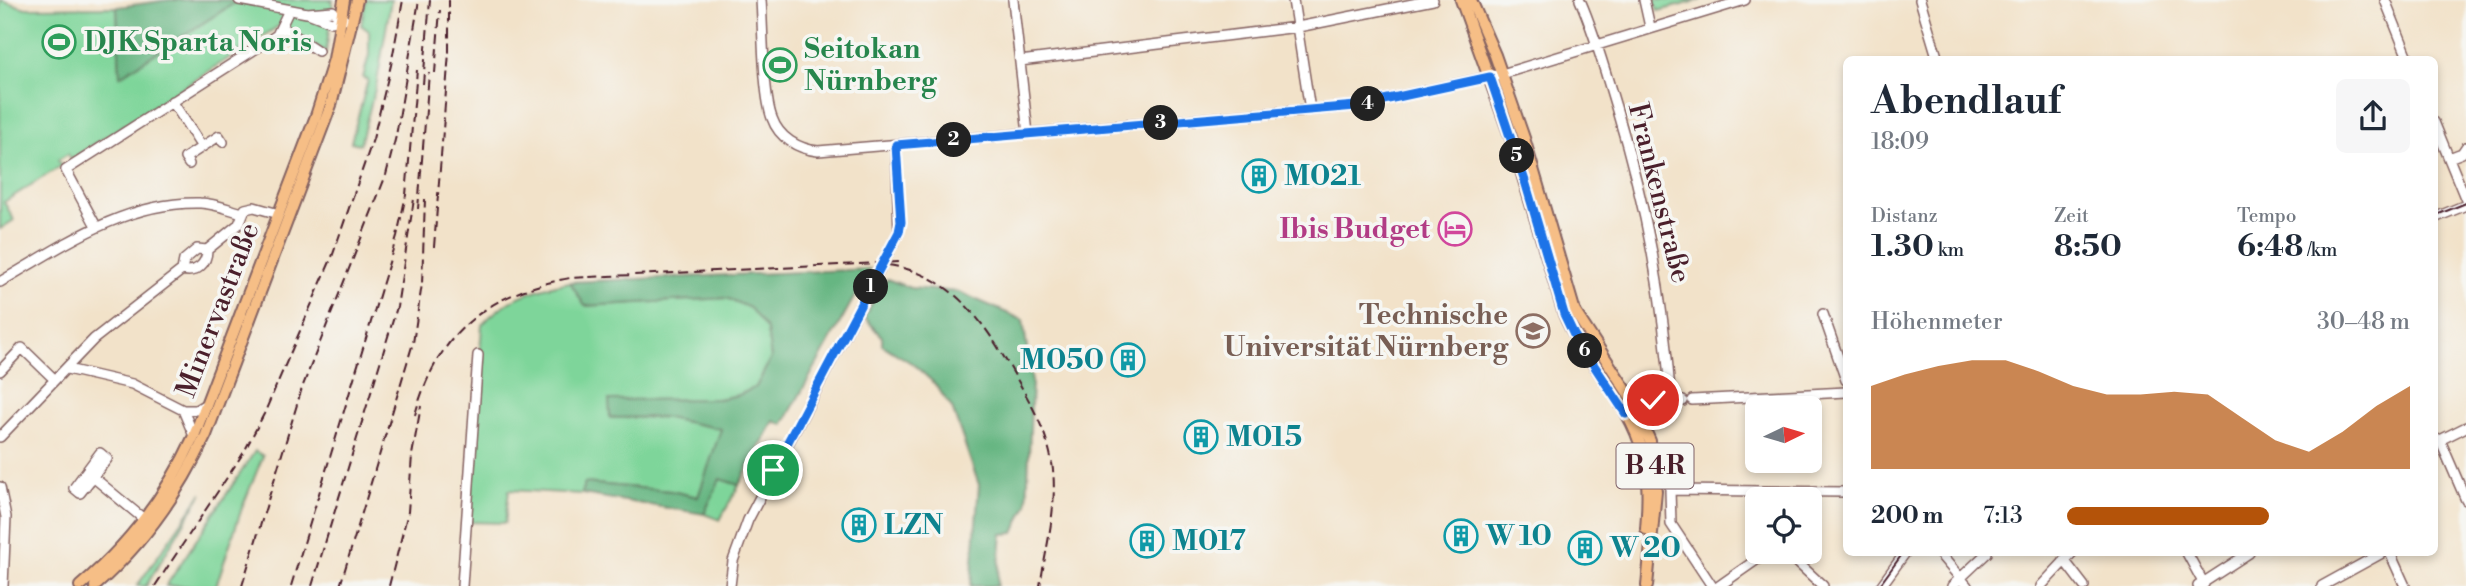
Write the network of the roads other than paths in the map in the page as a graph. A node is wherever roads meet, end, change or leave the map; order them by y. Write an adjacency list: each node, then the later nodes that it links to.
1 (239, 0): 15 (street)
2 (344, 0): 16 (main road, Minervastraße)
3 (356, 0): 16 (main road, Minervastraße)
4 (761, 0): 32 (street)
5 (1013, 0): 24 (street)
6 (1293, 0): 18 (street)
7 (1433, 0): 18 (street)
8 (1461, 0): 26 (main road, B 4R)
9 (1471, 0): 25 (main road, B 4R)
10 (1580, 0): 20 (street, Frankenstraße)
11 (1644, 0): 19 (street)
12 (1745, 0): 19 (street)
13 (1920, 0): 22 (street)
14 (2385, 0): 23 (street)
15 (289, 10): 16 (street); 17 (street)
16 (347, 20): 40 (main road, Minervastraße); 85 (main road, Minervastraße)
17 (283, 27): 21 (street); 27 (street)
18 (1297, 27): 24 (street); 28 (street)
19 (1650, 27): 20 (street)
20 (1596, 44): 25 (street); 53 (street, Frankenstraße)
21 (318, 51)
22 (1937, 56)
23 (2407, 56)
24 (1020, 61): 30 (street)
25 (1502, 74): 26 (street); 56 (main road, B 4R)
26 (1490, 77): 28 (street); 57 (main road, B 4R)
27 (173, 101): 33 (street); 42 (street)
28 (1310, 110): 30 (street)
29 (2438, 132): 35 (street)
30 (1028, 134): 32 (street)
31 (223, 142): 33 (street)
32 (896, 145): 87 (street)
33 (202, 147): 36 (street)
34 (2466, 147): 35 (street)
35 (2449, 159): 37 (street)
36 (189, 164)
37 (2466, 200)
38 (2466, 205): 41 (street)
39 (242, 213): 40 (street); 42 (street); 43 (street)
40 (279, 214): 54 (main road, Minervastraße)
41 (2438, 216)
42 (96, 226): 45 (street)
43 (207, 250): 44 (street); 44 (street)
44 (182, 270): 48 (street)
45 (0, 282)
46 (1823, 314): 50 (street)
47 (478, 355): 86 (street)
48 (66, 369): 51 (street); 55 (street)
49 (0, 371): 51 (street)
50 (1843, 371)
51 (54, 379): 60 (street)
52 (1843, 392): 53 (street)
53 (1671, 402): 56 (street)
54 (208, 403): 55 (street); 59 (main road, Minervastraße)
55 (183, 410): 59 (street)
56 (1638, 410): 57 (street); 78 (main road, B 4R)
57 (1626, 414): 78 (main road, B 4R)
58 (2466, 427): 61 (street)
59 (194, 436): 69 (main road, Minervastraße)
60 (0, 437)
61 (2438, 441)
62 (2438, 444): 68 (street)
63 (93, 477): 69 (street)
64 (0, 487): 83 (street)
65 (1745, 492): 89 (street)
66 (1822, 492): 67 (street)
67 (1843, 492)
68 (2466, 500)
69 (145, 520): 84 (main road, Minervastraße)
70 (1903, 556): 92 (street)
71 (1942, 556): 81 (street)
72 (1985, 556): 81 (street)
73 (2188, 556): 82 (street)
74 (2245, 556): 82 (street)
75 (2377, 556): 96 (street)
76 (2390, 556): 97 (street)
77 (2068, 557): 94 (street); 95 (street)
78 (1648, 563): 88 (main road, B 4R)
79 (1750, 564): 90 (street)
80 (1799, 564): 91 (street)
81 (1964, 583): 93 (street)
82 (2202, 585)
83 (3, 586)
84 (80, 586)
85 (95, 586)
86 (462, 586)
87 (730, 586)
88 (1647, 586)
89 (1712, 586)
90 (1719, 586)
91 (1823, 586)
92 (1881, 586)
93 (1952, 586)
94 (2041, 586)
95 (2084, 586)
96 (2322, 586)
97 (2405, 586)

